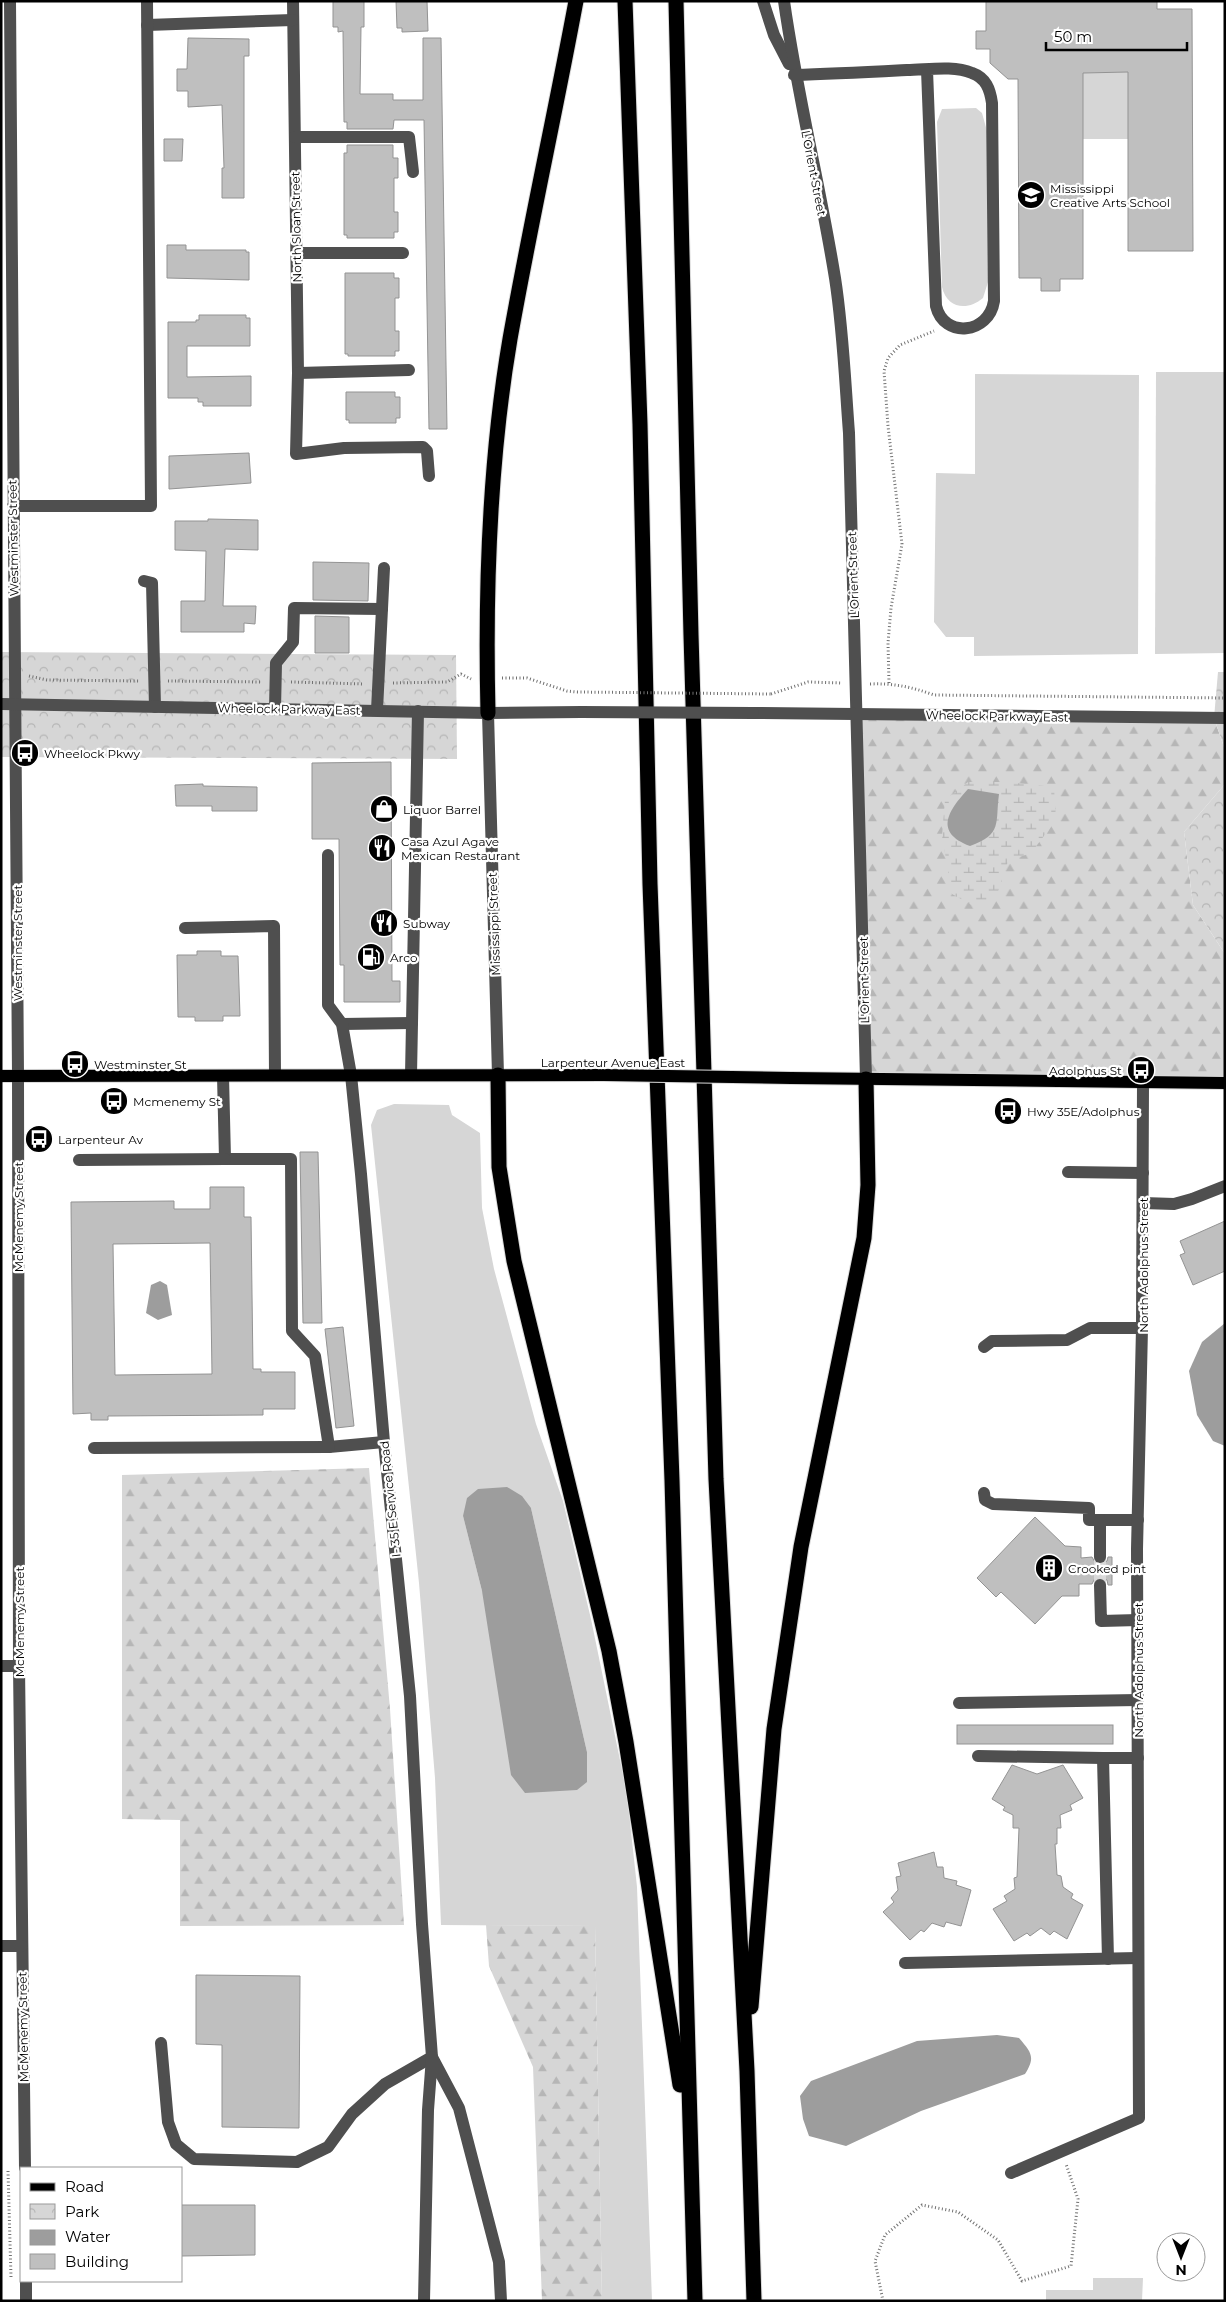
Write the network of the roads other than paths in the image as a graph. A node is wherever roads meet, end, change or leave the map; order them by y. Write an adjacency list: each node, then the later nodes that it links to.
1 (10, 1): 20 (street, Westminster Street)
2 (147, 1): 10 (street)
3 (293, 1): 9 (street, North Sloan Street)
4 (576, 1): 30 (highway)
5 (625, 1): 79 (highway)
6 (676, 1): 78 (highway)
7 (762, 1): 12 (street, L'Orient Street)
8 (784, 1): 12 (street, L'Orient Street)
9 (293, 20): 10 (street); 13 (street, North Sloan Street)
10 (148, 25): 20 (street)
11 (927, 70): 11 (street); 12 (street)
12 (794, 75): 31 (street, L'Orient Street)
13 (295, 137): 14 (street); 15 (street, North Sloan Street)
14 (413, 172)
15 (296, 253): 16 (street); 18 (street, North Sloan Street)
16 (403, 253)
17 (409, 370): 18 (street)
18 (298, 373): 19 (street, North Sloan Street)
19 (429, 476)
20 (13, 506): 25 (street, Westminster Street)
21 (384, 568): 23 (street)
22 (144, 581): 26 (street)
23 (382, 608): 27 (street); 28 (street)
24 (1, 704): 25 (street, Wheelock Parkway East)
25 (15, 704): 26 (street, Wheelock Parkway East); 41 (street, Westminster Street)
26 (155, 707): 27 (street, Wheelock Parkway East)
27 (275, 709): 28 (street, Wheelock Parkway East)
28 (378, 710): 29 (street, Wheelock Parkway East)
29 (418, 711): 30 (street, Wheelock Parkway East); 35 (street)
30 (488, 713): 31 (street, Wheelock Parkway East, bridge); 37 (street, Mississippi Street)
31 (858, 714): 32 (street, Wheelock Parkway East); 44 (street, L'Orient Street)
32 (1225, 718)
33 (328, 855): 36 (street)
34 (185, 928): 43 (street)
35 (412, 1023): 36 (street); 39 (street)
36 (342, 1024): 38 (street, I- 35 E Service Road)
37 (498, 1074): 39 (main road, Larpenteur Avenue East); 44 (main road, Larpenteur Avenue East, bridge); 79 (highway)
38 (351, 1075): 39 (main road, Larpenteur Avenue East); 43 (main road, Larpenteur Avenue East); 55 (street, I- 35 E Service Road)
39 (411, 1075)
40 (1, 1076): 41 (main road, Larpenteur Avenue East)
41 (18, 1076): 42 (main road, Larpenteur Avenue East); 65 (street, McMenemy Street)
42 (223, 1076): 43 (main road, Larpenteur Avenue East); 47 (street)
43 (275, 1076)
44 (866, 1079): 45 (main road, Larpenteur Avenue East); 78 (highway)
45 (1143, 1083): 46 (main road, Larpenteur Avenue East); 50 (street, North Adolphus Street)
46 (1225, 1083)
47 (225, 1158): 48 (street); 56 (street)
48 (79, 1160)
49 (1068, 1172): 50 (street)
50 (1143, 1173): 52 (street, North Adolphus Street)
51 (1225, 1186): 52 (street)
52 (1143, 1203): 53 (street, North Adolphus Street)
53 (1142, 1328): 54 (street); 60 (street, North Adolphus Street)
54 (984, 1346)
55 (384, 1442): 56 (street); 77 (street, I- 35 E Service Road)
56 (329, 1447): 57 (street)
57 (94, 1448)
58 (984, 1493): 59 (street)
59 (1100, 1520): 60 (street); 61 (street)
60 (1138, 1520): 63 (street, North Adolphus Street)
61 (1100, 1557)
62 (1100, 1585): 63 (street)
63 (1138, 1620): 66 (street, North Adolphus Street)
64 (1, 1666): 65 (street)
65 (19, 1666): 72 (street, McMenemy Street)
66 (1138, 1700): 67 (street); 70 (street, North Adolphus Street)
67 (959, 1703)
68 (978, 1756): 69 (street)
69 (1103, 1758): 70 (street); 74 (street)
70 (1138, 1758): 73 (street, North Adolphus Street)
71 (1, 1946): 72 (street)
72 (22, 1946): 80 (street, McMenemy Street)
73 (1138, 1958): 74 (street); 81 (street, North Adolphus Street)
74 (1108, 1959): 75 (street)
75 (905, 1963)
76 (161, 2043): 77 (street)
77 (432, 2058): 85 (street, I- 35 E Service Road); 86 (street)
78 (746, 2071): 82 (highway)
79 (690, 2146): 87 (highway)
80 (25, 2167)
81 (1011, 2173)
82 (754, 2256): 88 (highway); 89 (highway)
83 (26, 2282): 84 (street)
84 (26, 2301)
85 (424, 2301)
86 (501, 2301)
87 (695, 2301)
88 (754, 2301)
89 (761, 2301)

